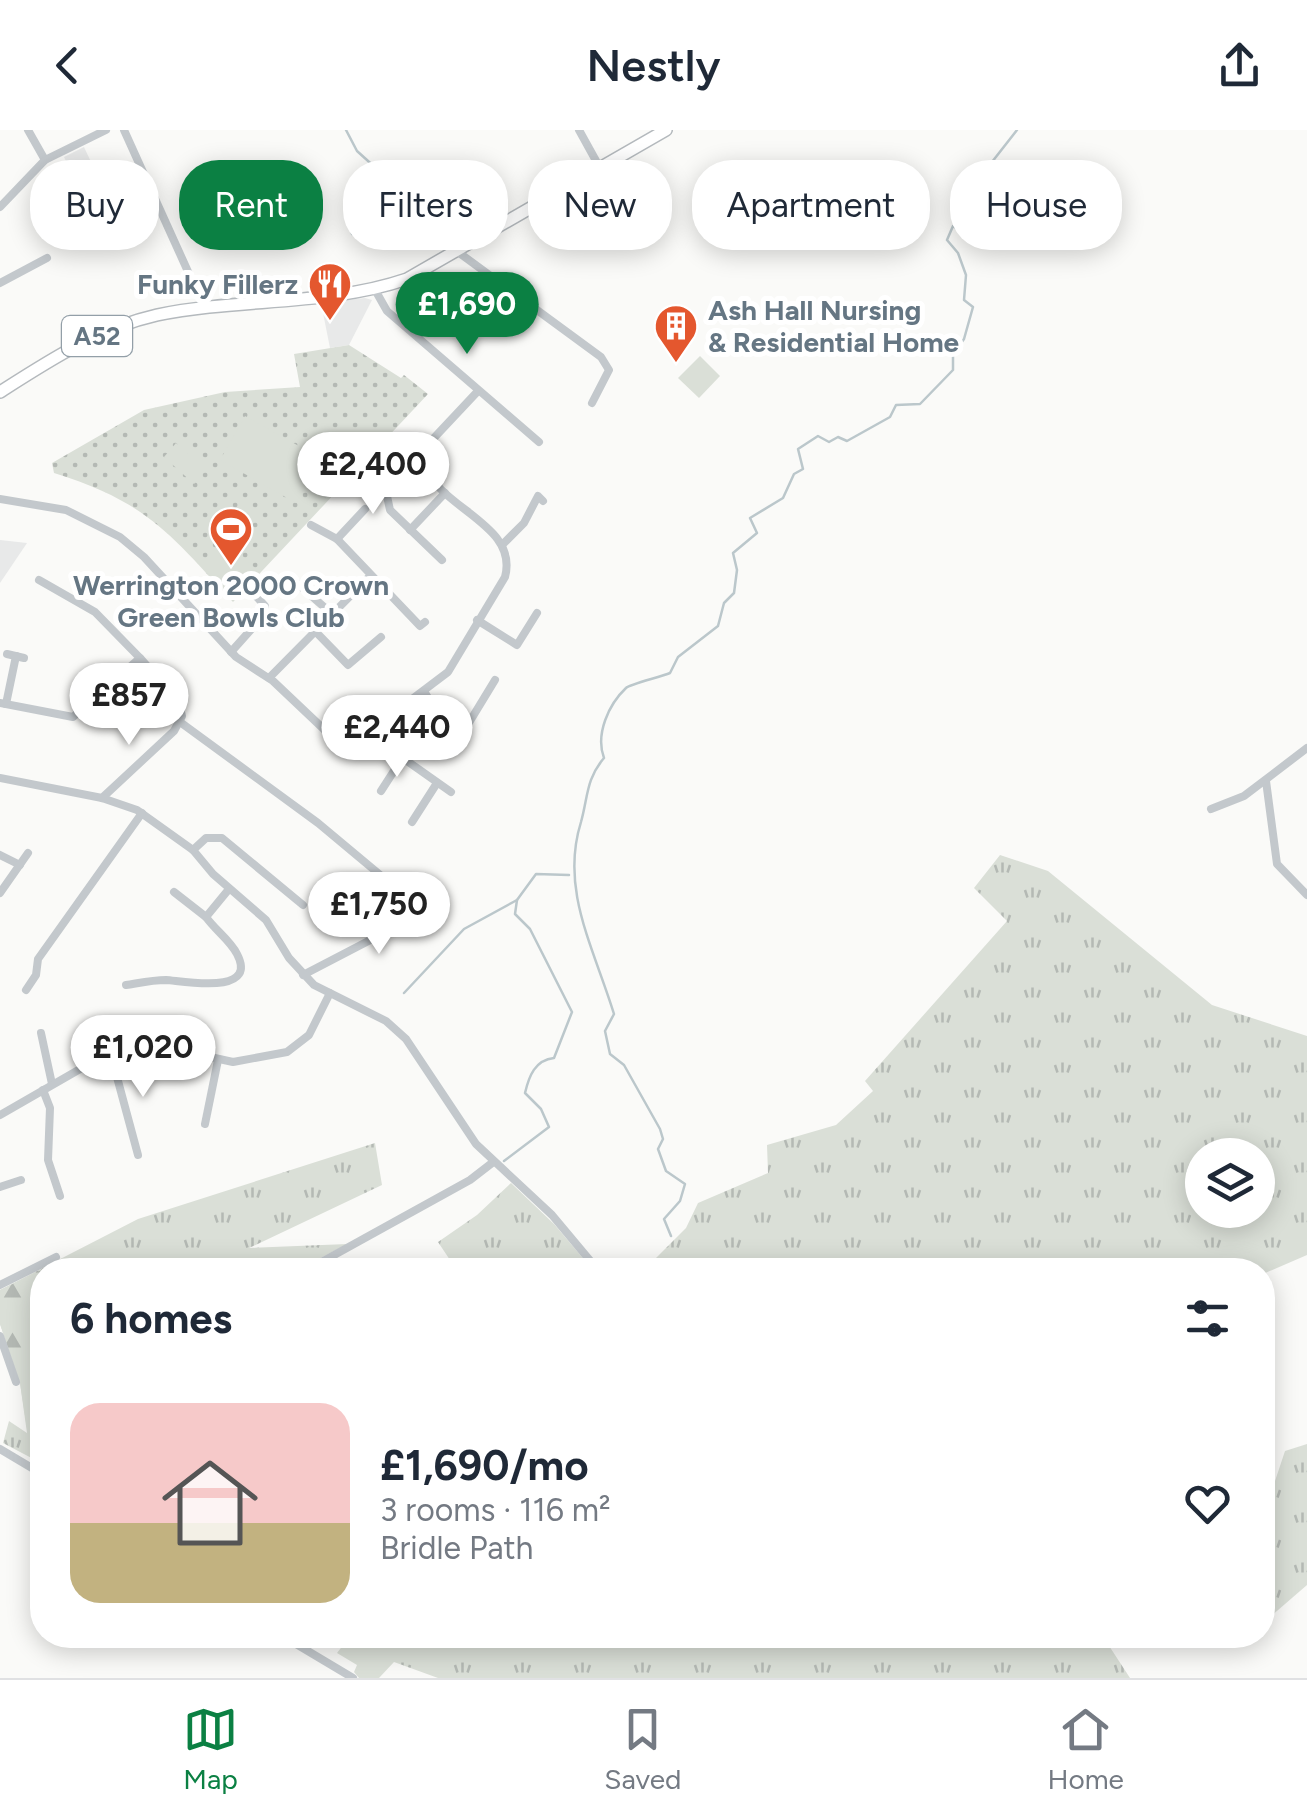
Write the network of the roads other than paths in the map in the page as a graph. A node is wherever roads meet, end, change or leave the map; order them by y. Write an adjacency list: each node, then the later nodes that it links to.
1 (28, 130): 6 (street)
2 (106, 130): 6 (street)
3 (124, 130): 16 (street)
4 (579, 130): 7 (street)
5 (666, 130): 8 (highway, A52)
6 (45, 160)
7 (596, 160)
8 (614, 160)
9 (30, 175): 10 (street)
10 (0, 206)
11 (528, 211): 12 (highway, A52)
12 (458, 252): 15 (highway, A52); 19 (street)
13 (47, 258): 14 (street)
14 (0, 283)
15 (374, 288): 16 (highway, A52); 17 (street)
16 (204, 308): 18 (highway, A52)
17 (478, 391): 20 (street); 22 (street)
18 (0, 392)
19 (592, 403)
20 (539, 442)
21 (372, 471): 27 (street)
22 (445, 493): 27 (street); 29 (street)
23 (0, 500): 41 (street)
24 (543, 500): 29 (street)
25 (365, 510): 28 (street)
26 (310, 524): 28 (street)
27 (410, 530): 30 (street)
28 (337, 539): 31 (street)
29 (503, 544): 37 (street)
30 (442, 560)
31 (370, 576): 36 (street); 38 (street)
32 (290, 577): 36 (street)
33 (39, 580): 43 (street)
34 (255, 596): 41 (street)
35 (537, 613): 37 (street)
36 (332, 614): 39 (street)
37 (477, 620): 46 (street)
38 (425, 622)
39 (315, 631): 40 (street); 44 (street)
40 (381, 637)
41 (231, 652): 44 (street)
42 (16, 656): 47 (street)
43 (140, 658): 47 (street); 48 (street)
44 (269, 678): 49 (street)
45 (495, 680): 46 (street)
46 (424, 692): 49 (street)
47 (3, 704)
48 (180, 722): 57 (street); 71 (street)
49 (373, 737): 51 (street)
50 (1307, 748): 53 (street)
51 (400, 760): 54 (street); 55 (street)
52 (0, 778): 57 (street)
53 (1266, 780): 58 (street); 68 (street)
54 (436, 783): 56 (street); 60 (street)
55 (381, 791)
56 (451, 792)
57 (102, 798): 59 (street)
58 (1212, 810)
59 (142, 813): 61 (street); 73 (street)
60 (412, 822)
61 (194, 850): 65 (street); 69 (street)
62 (28, 853): 64 (street)
63 (0, 856): 64 (street)
64 (20, 865): 67 (street)
65 (229, 889): 70 (street); 71 (street)
66 (174, 892): 70 (street)
67 (0, 893)
68 (1307, 895)
69 (302, 905)
70 (206, 917): 72 (street)
71 (303, 975): 74 (street)
72 (126, 985)
73 (26, 990)
74 (330, 993): 77 (street); 83 (street)
75 (41, 1033): 78 (street)
76 (112, 1056): 77 (street); 78 (street); 82 (street)
77 (218, 1060): 81 (street)
78 (52, 1084): 79 (street)
79 (43, 1090): 80 (street); 86 (street)
80 (0, 1116)
81 (204, 1124)
82 (138, 1155)
83 (492, 1163): 87 (street); 88 (street)
84 (17, 1185): 85 (street)
85 (0, 1188)
86 (60, 1190)
87 (329, 1258)
88 (588, 1258)
89 (30, 1271): 90 (street)
90 (0, 1285)
91 (0, 1336): 92 (street)
92 (16, 1382)
93 (0, 1449): 94 (street)
94 (30, 1467)
95 (303, 1648): 96 (street)
96 (353, 1678)

